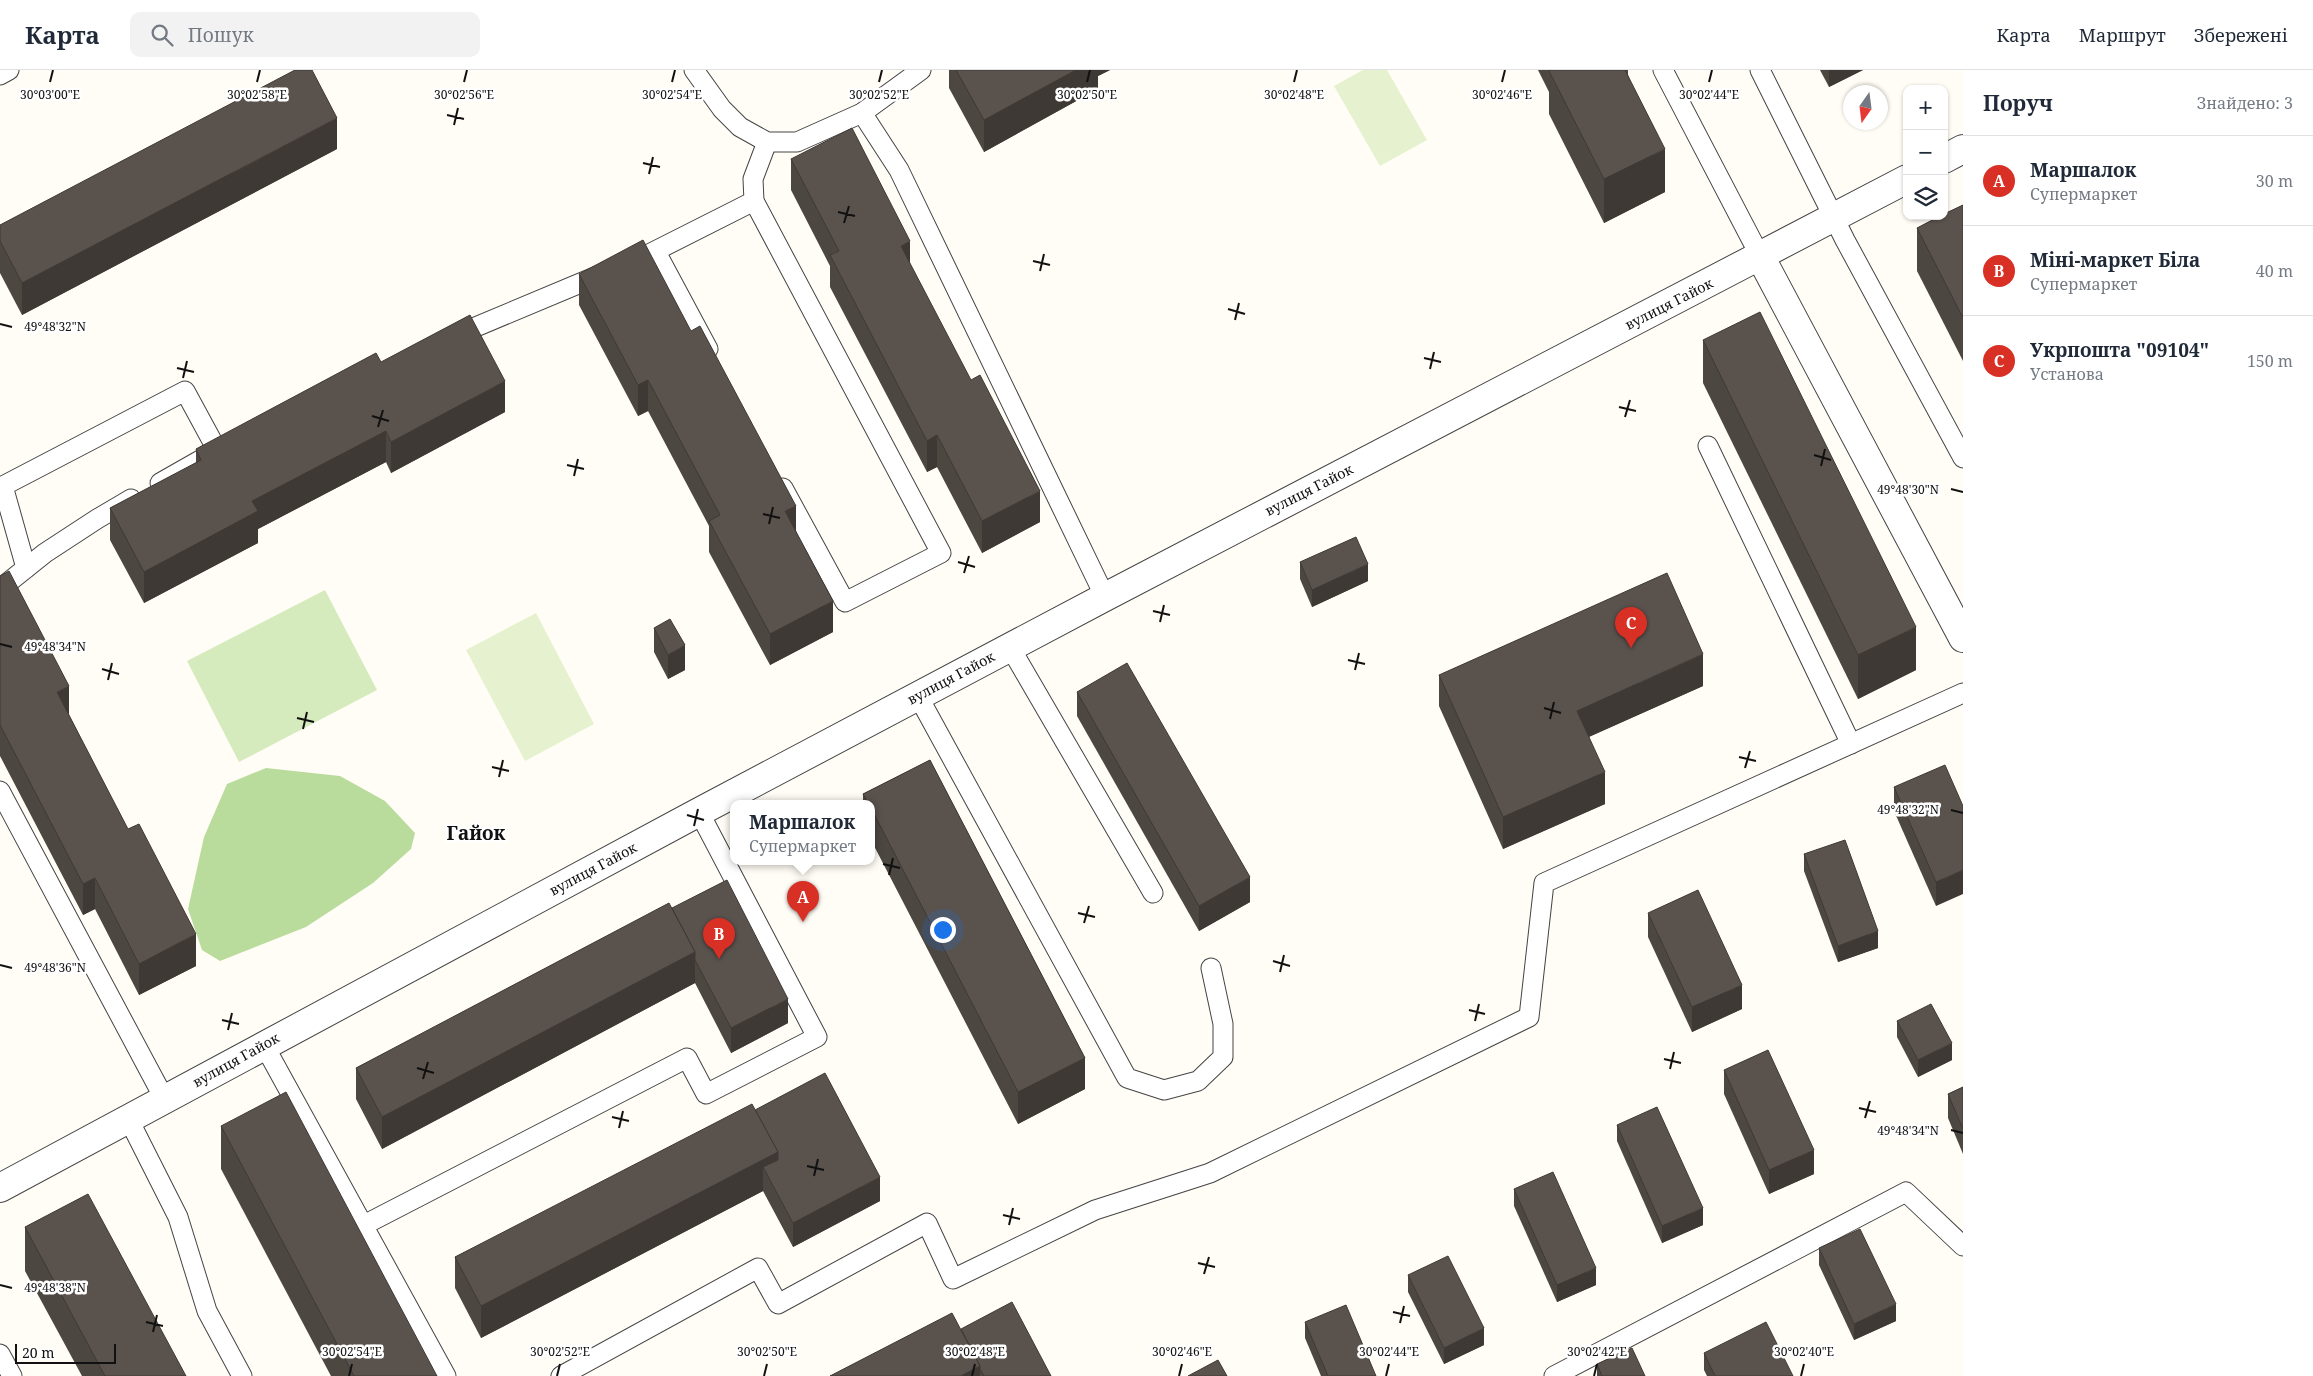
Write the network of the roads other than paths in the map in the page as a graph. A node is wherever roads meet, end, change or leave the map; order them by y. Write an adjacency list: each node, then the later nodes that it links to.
1 (9, 70): 6 (lane)
2 (694, 70): 8 (lane)
3 (921, 70): 7 (lane)
4 (1663, 70): 15 (lane)
5 (1760, 70): 13 (lane)
6 (0, 75)
7 (862, 113): 8 (lane); 26 (lane)
8 (767, 142): 12 (lane)
9 (1963, 149): 10 (street)
10 (1948, 157)
11 (1903, 181): 13 (street, вулиця Гайок)
12 (754, 201): 14 (lane); 22 (lane)
13 (1834, 218): 15 (street, вулиця Гайок); 21 (lane)
14 (656, 252): 16 (lane); 17 (lane)
15 (1760, 256): 26 (street, вулиця Гайок); 27 (street)
16 (441, 341)
17 (717, 366)
18 (234, 441): 20 (lane)
19 (1708, 446): 31 (lane)
20 (217, 450): 23 (lane); 24 (lane)
21 (1963, 458)
22 (774, 471)
23 (2, 483): 24 (lane)
24 (26, 568): 25 (lane)
25 (0, 589)
26 (1105, 597): 28 (street, вулиця Гайок)
27 (1963, 638)
28 (1010, 647): 30 (street, вулиця Гайок); 34 (lane)
29 (1963, 693): 31 (lane)
30 (918, 696): 33 (street, вулиця Гайок); 35 (lane)
31 (1852, 744): 46 (lane)
32 (0, 791): 37 (lane)
33 (699, 812): 36 (street, вулиця Гайок); 40 (lane)
34 (1153, 893)
35 (1211, 968)
36 (264, 1045): 37 (street, вулиця Гайок); 40 (lane)
37 (165, 1100): 38 (street, вулиця Гайок)
38 (129, 1120): 39 (street, вулиця Гайок); 44 (lane)
39 (0, 1188)
40 (362, 1226): 45 (lane)
41 (1963, 1246): 47 (lane)
42 (0, 1354): 43 (lane)
43 (12, 1376)
44 (242, 1376)
45 (446, 1376)
46 (561, 1376)
47 (1554, 1376)

